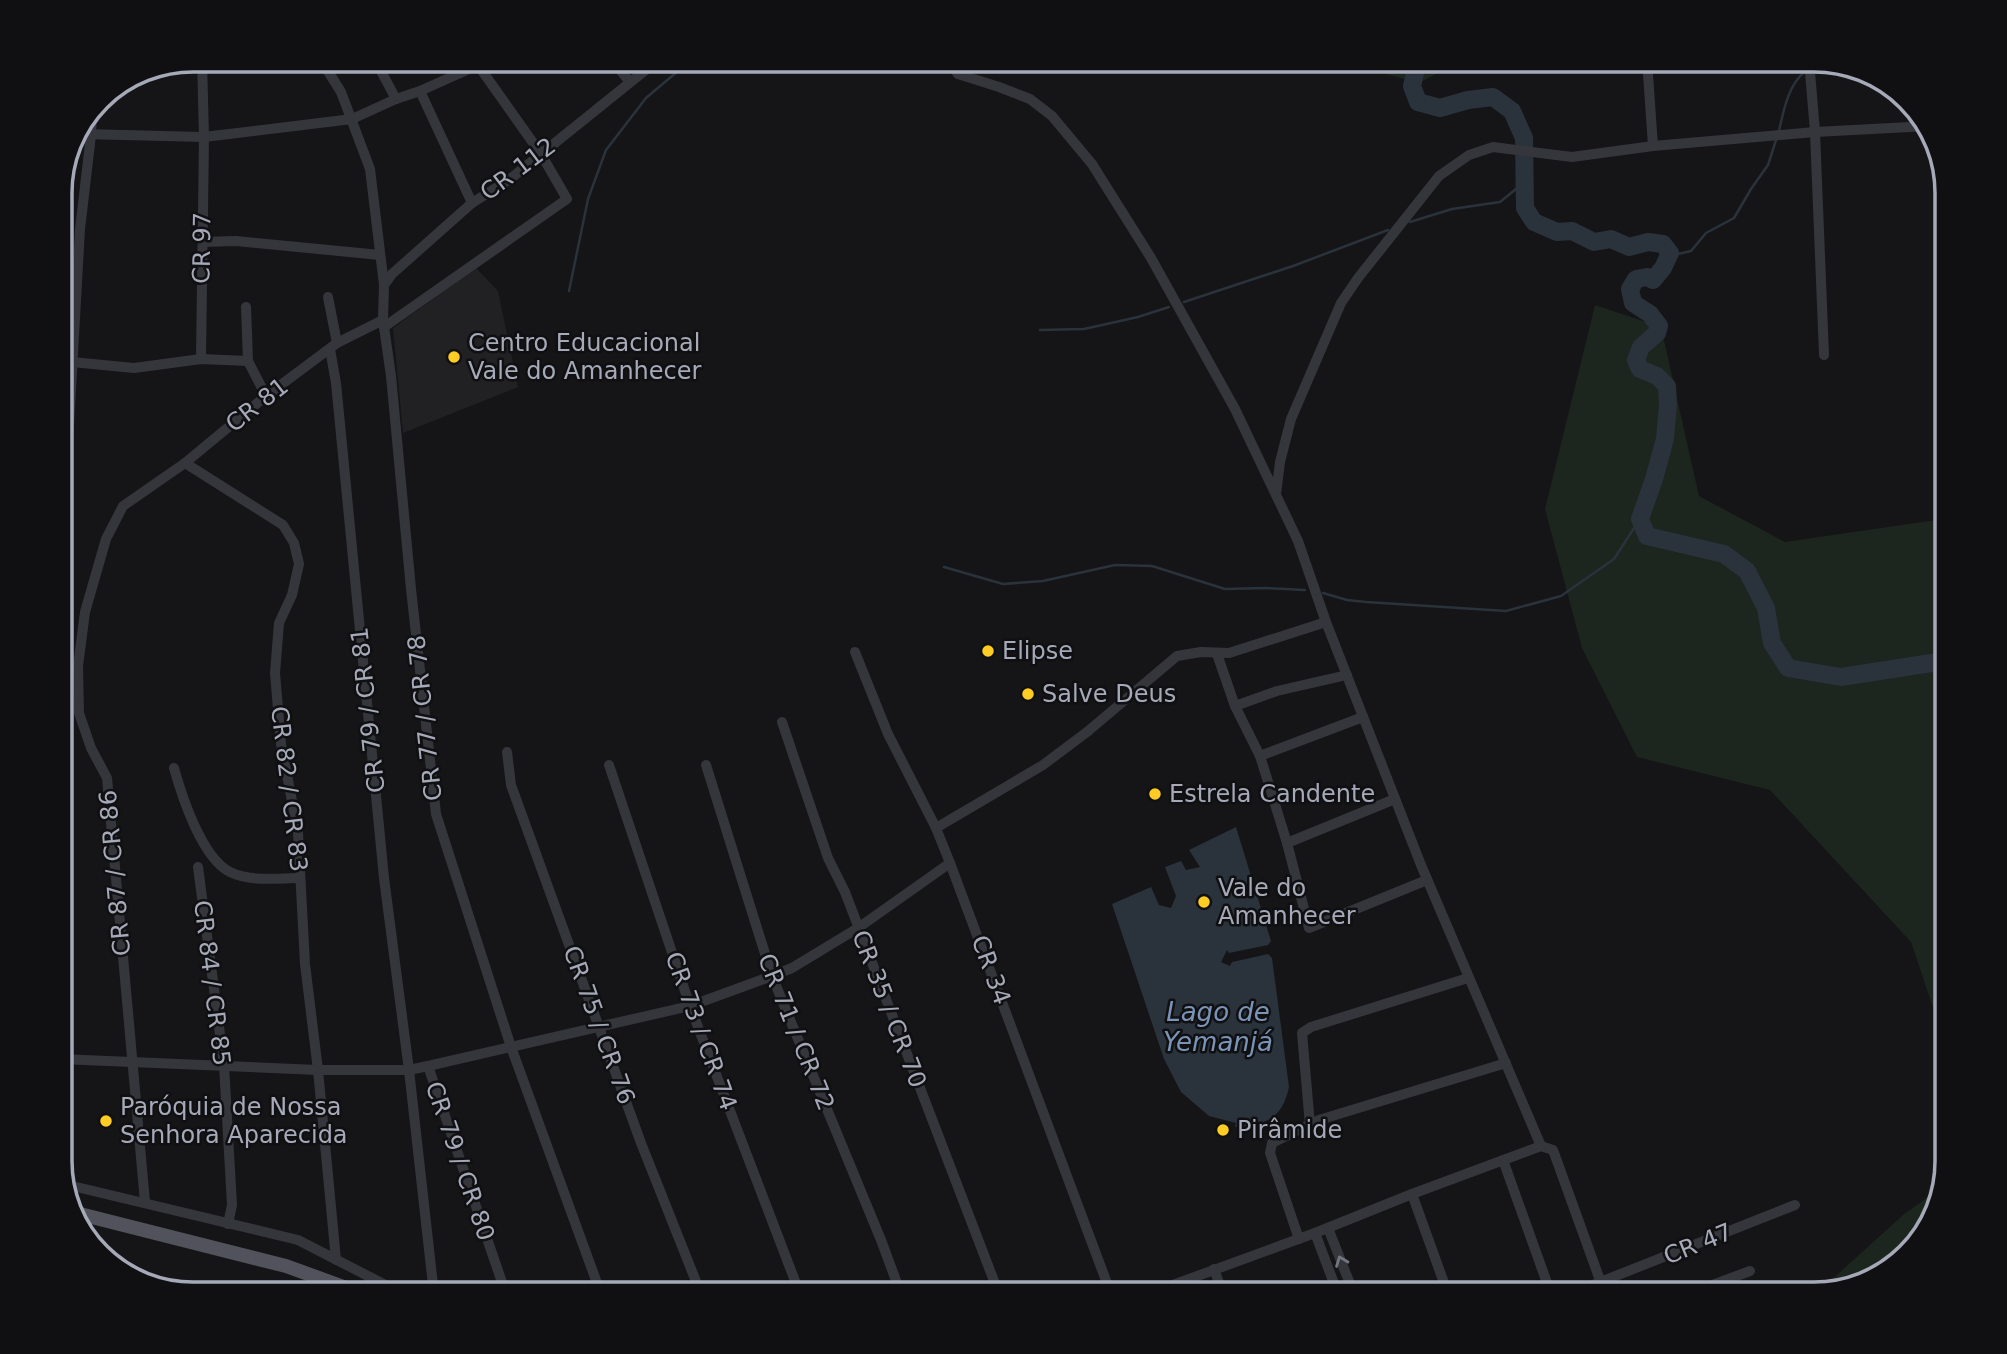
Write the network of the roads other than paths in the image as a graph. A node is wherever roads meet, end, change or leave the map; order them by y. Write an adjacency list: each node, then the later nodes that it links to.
1 (202, 72): 18 (street, CR 97)
2 (328, 72): 14 (street, CR 77 / CR 78)
3 (381, 72): 13 (street)
4 (461, 72): 12 (street)
5 (489, 72): 20 (street)
6 (622, 72): 11 (street)
7 (643, 72): 11 (street, CR 112)
8 (957, 72): 35 (street)
9 (1648, 72): 19 (street)
10 (1810, 72): 16 (street)
11 (630, 82): 20 (street, CR 112)
12 (420, 91): 13 (street); 21 (street)
13 (396, 99): 14 (street)
14 (352, 120): 18 (street); 23 (street, CR 77 / CR 78)
15 (1915, 127): 16 (street)
16 (1815, 132): 19 (street); 29 (street)
17 (87, 135): 18 (street); 32 (street)
18 (204, 137): 22 (street, CR 97)
19 (1653, 146): 35 (street)
20 (541, 153): 21 (street, CR 112); 27 (street, CR 81)
21 (472, 204): 24 (street, CR 112)
22 (203, 242): 23 (street); 30 (street, CR 97)
23 (380, 255): 24 (street, CR 77 / CR 78)
24 (384, 285): 27 (street, CR 77 / CR 78)
25 (328, 296): 28 (street, CR 79 / CR 81)
26 (246, 307): 31 (street)
27 (384, 323): 28 (street, CR 81); 62 (street, CR 77 / CR 78)
28 (333, 346): 33 (street, CR 81); 69 (street, CR 79 / CR 81)
29 (1824, 355)
30 (201, 359): 31 (street); 32 (street)
31 (248, 361): 33 (street)
32 (72, 362)
33 (266, 396): 34 (street, CR 81)
34 (185, 463): 40 (street, CR 87 / CR 86); 55 (street, CR 82 / CR 83)
35 (1276, 495): 36 (street)
36 (1326, 622): 38 (street); 41 (street)
37 (855, 652): 51 (street, CR 34)
38 (1217, 654): 42 (street); 51 (street)
39 (72, 666): 40 (street)
40 (78, 666): 64 (street, CR 87 / CR 86)
41 (1347, 676): 42 (street); 43 (street)
42 (1235, 706): 46 (street)
43 (1363, 717): 46 (street); 50 (street)
44 (782, 722): 57 (street, CR 35 / CR 70)
45 (507, 752): 61 (street, CR 75 / CR 76)
46 (1260, 756): 52 (street)
47 (609, 765): 60 (street, CR 73 / CR 74)
48 (706, 765): 58 (street, CR 71 / CR 72)
49 (173, 768): 55 (street)
50 (1395, 799): 52 (street); 56 (street)
51 (936, 828): 53 (street, CR 34)
52 (1287, 843): 56 (street)
53 (950, 863): 57 (street); 94 (street, CR 34)
54 (198, 867): 66 (street, CR 84 / CR 85)
55 (300, 878): 68 (street, CR 82 / CR 83)
56 (1427, 880): 59 (street)
57 (858, 928): 58 (street); 93 (street, CR 35 / CR 70)
58 (772, 976): 60 (street); 92 (street, CR 71 / CR 72)
59 (1468, 978): 65 (street); 70 (street)
60 (690, 1006): 61 (street); 91 (street, CR 73 / CR 74)
61 (599, 1026): 62 (street); 90 (street, CR 75 / CR 76)
62 (511, 1047): 67 (street); 89 (street, CR 77 / CR 78)
63 (72, 1059): 64 (street)
64 (132, 1061): 66 (street); 75 (street, CR 87 / CR 86)
65 (1506, 1063): 70 (street); 71 (street)
66 (224, 1065): 68 (street); 78 (street, CR 84 / CR 85)
67 (428, 1066): 69 (street); 88 (street, CR 79 / CR 80)
68 (318, 1070): 69 (street); 82 (street, CR 82 / CR 83)
69 (409, 1070): 87 (street, CR 79 / CR 81)
70 (1310, 1125): 81 (street)
71 (1541, 1146): 72 (street); 101 (street)
72 (1503, 1160): 74 (street); 100 (street)
73 (74, 1186): 75 (street)
74 (1412, 1194): 79 (street); 99 (street)
75 (145, 1202): 78 (street)
76 (1795, 1205): 101 (street, CR 47)
77 (85, 1215): 85 (main road)
78 (228, 1224): 82 (street)
79 (1328, 1228): 80 (street); 98 (street, one-way to 79)
80 (1315, 1233): 81 (street); 97 (street)
81 (1299, 1239): 83 (street)
82 (336, 1260): 86 (street)
83 (1214, 1269): 95 (street); 96 (street)
84 (1750, 1271): 102 (street)
85 (330, 1282)
86 (379, 1282)
87 (433, 1282)
88 (502, 1282)
89 (597, 1282)
90 (696, 1282)
91 (795, 1282)
92 (897, 1282)
93 (994, 1282)
94 (1107, 1282)
95 (1180, 1282)
96 (1219, 1282)
97 (1333, 1282)
98 (1349, 1282)
99 (1444, 1282)
100 (1547, 1282)
101 (1601, 1282)
102 (1720, 1282)

